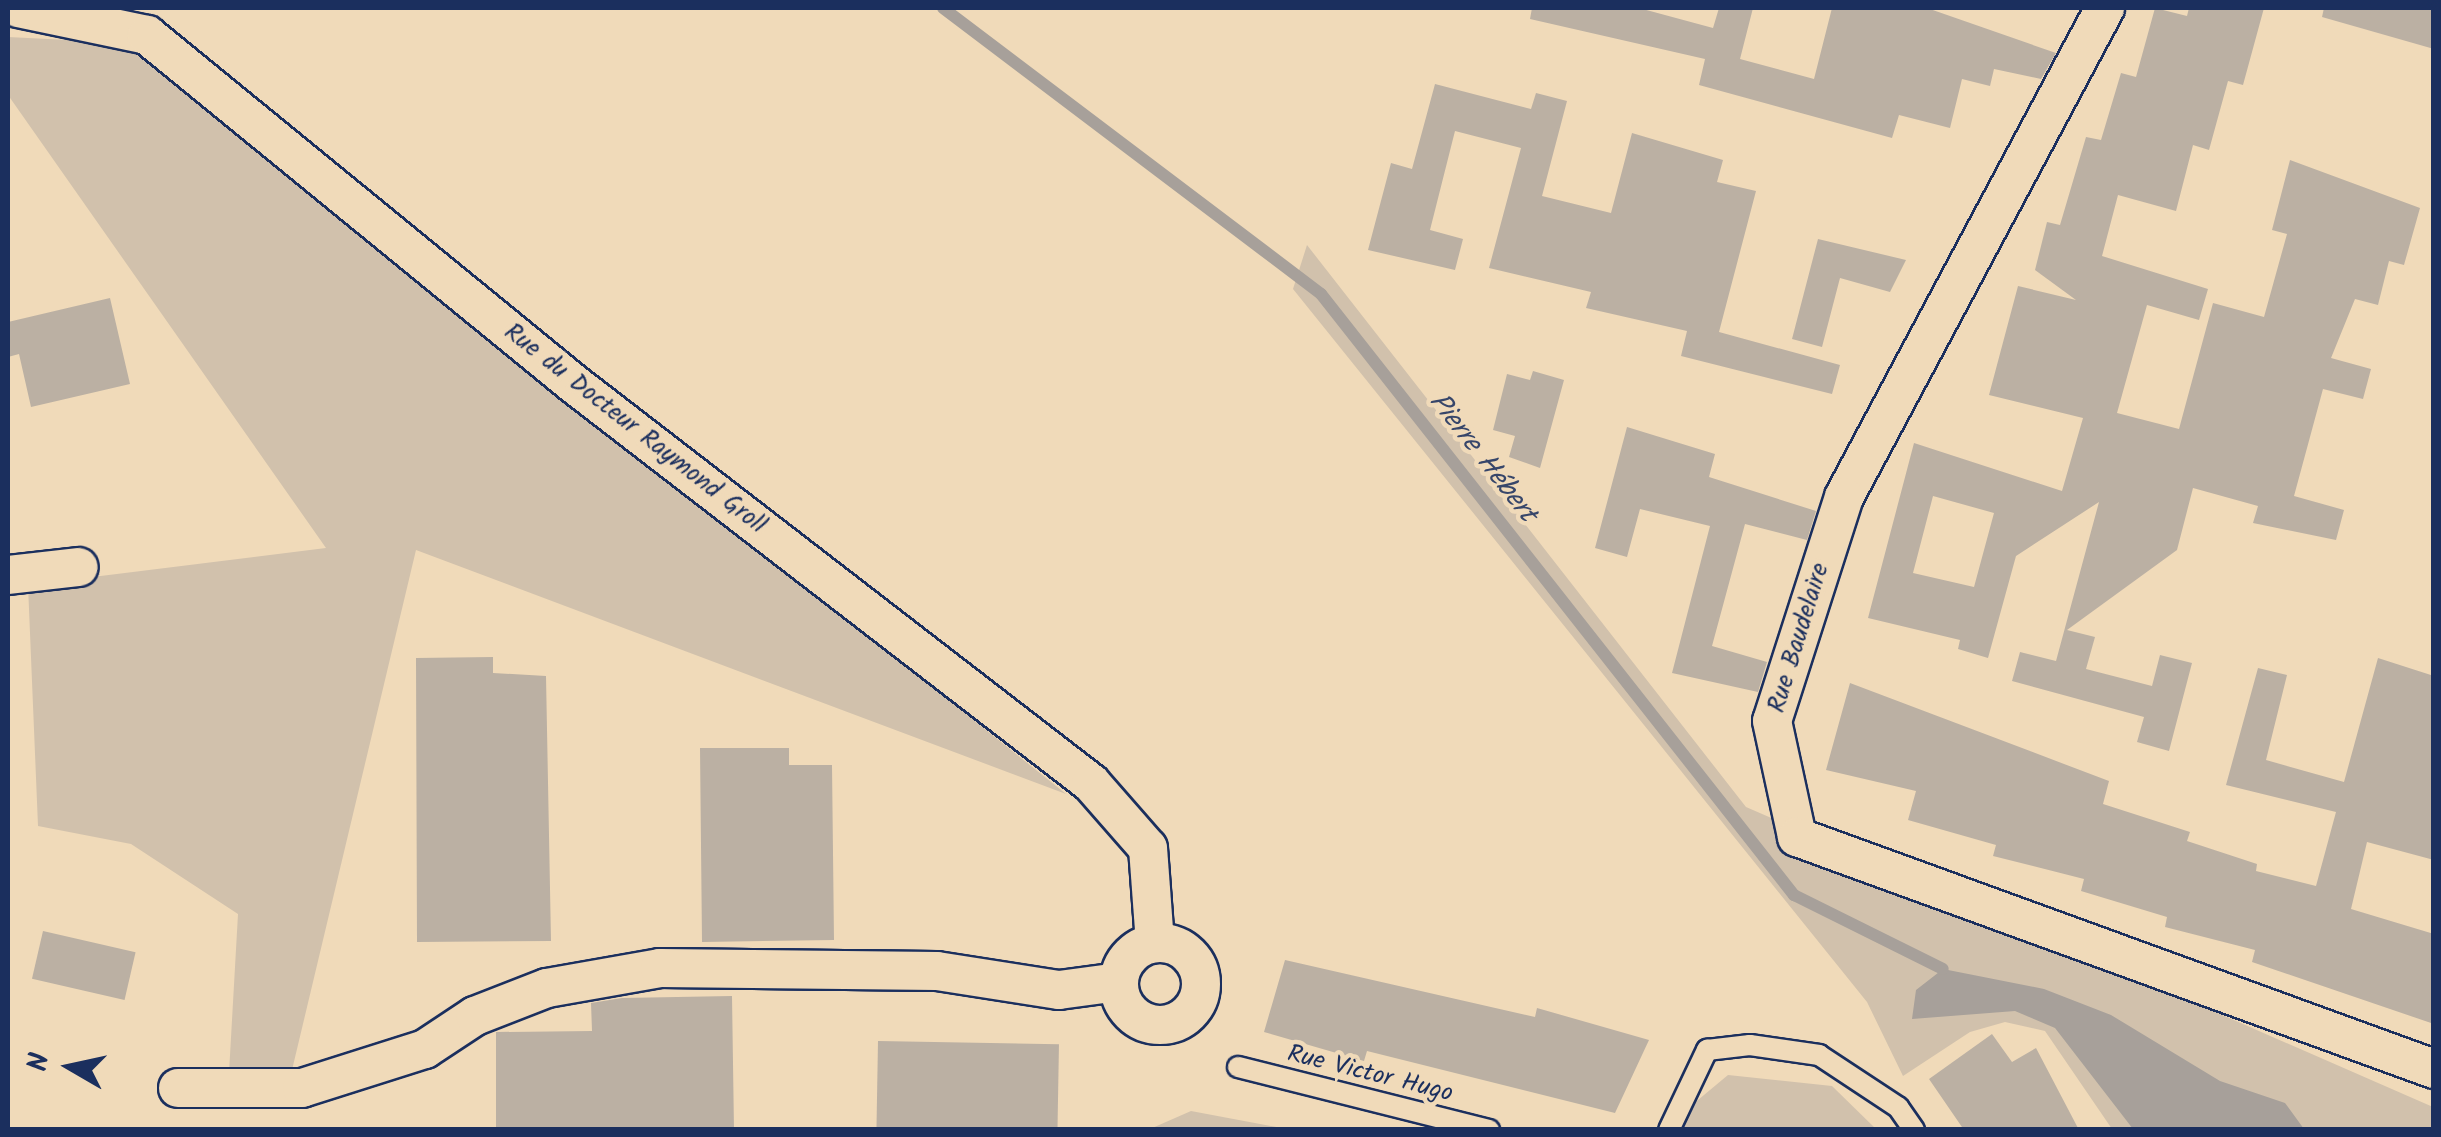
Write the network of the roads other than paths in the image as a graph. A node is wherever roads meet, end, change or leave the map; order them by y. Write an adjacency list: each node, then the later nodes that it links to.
1 (18, 8): 5 (street, Rue du Docteur Raymond Groll)
2 (2104, 8): 8 (street, Rue Baudelaire)
3 (79, 567): 4 (street)
4 (8, 575)
5 (1155, 943): 6 (street); 6 (street)
6 (1118, 982): 9 (street)
7 (1238, 1067): 10 (lane, Rue Victor Hugo)
8 (2434, 1068)
9 (178, 1088)
10 (1490, 1130)
11 (1669, 1130): 12 (lane)
12 (1914, 1130)

